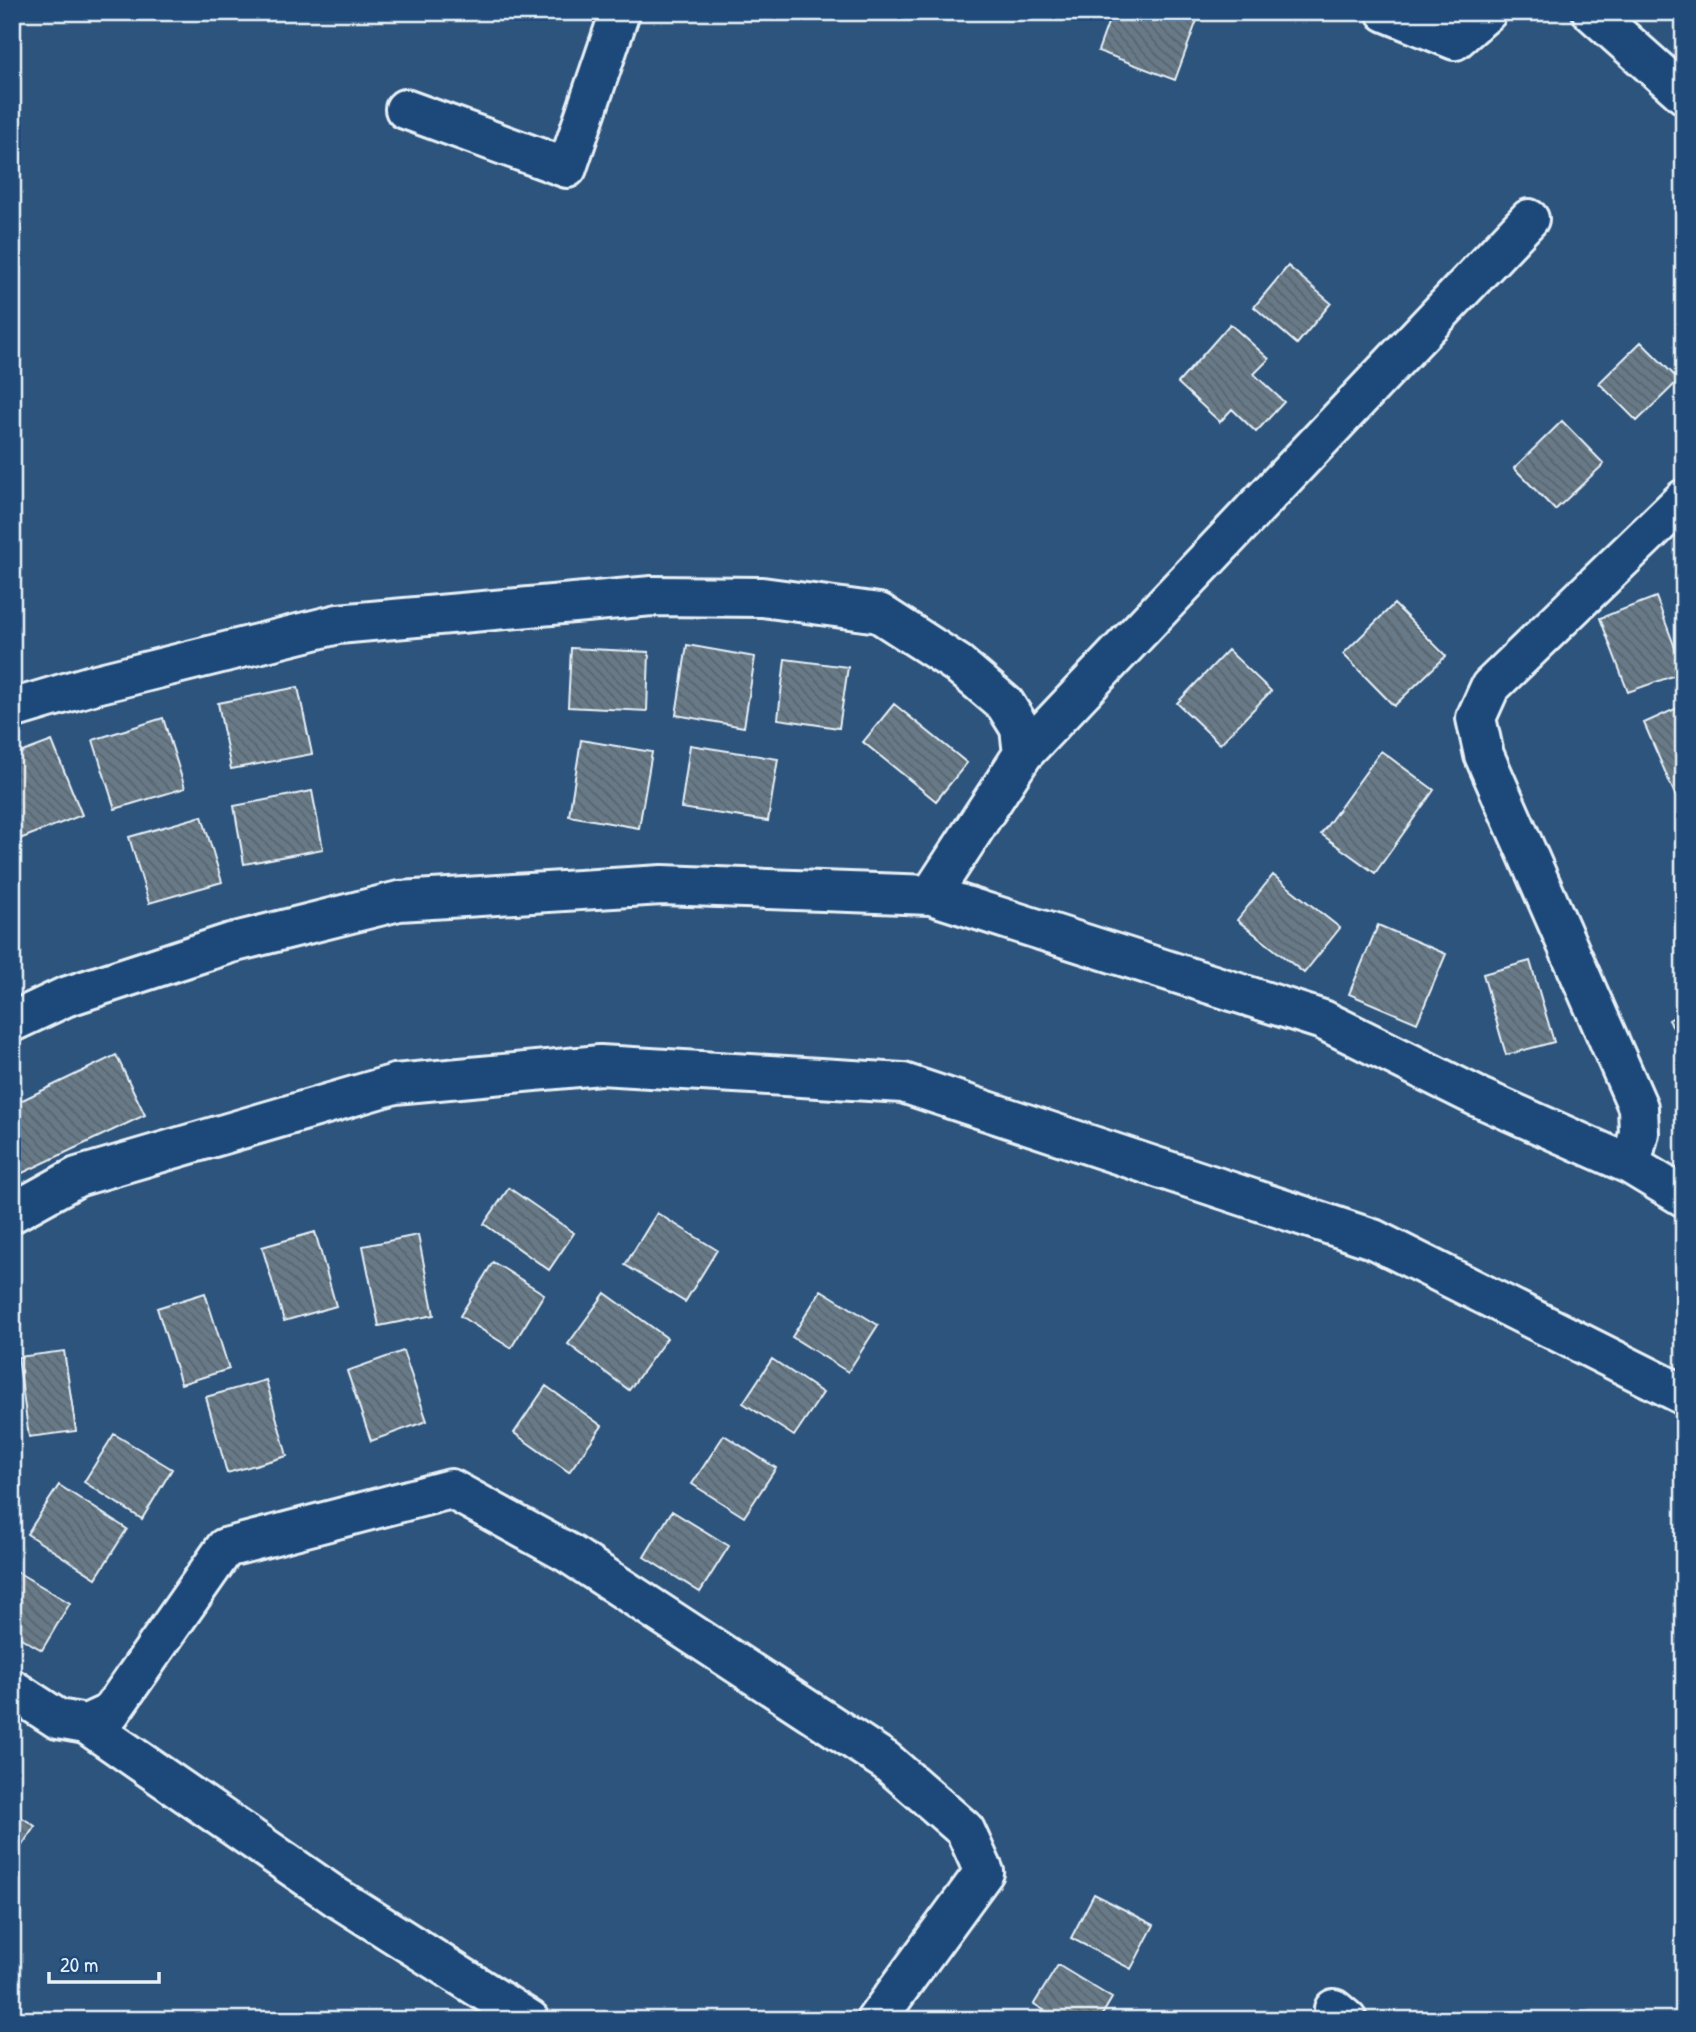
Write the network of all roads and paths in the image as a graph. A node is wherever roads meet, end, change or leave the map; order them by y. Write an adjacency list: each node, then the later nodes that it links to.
1 (620, 12): 6 (street)
2 (1386, 12): 3 (street)
3 (1487, 12)
4 (1592, 12): 5 (street)
5 (1684, 94)
6 (405, 108)
7 (1529, 219): 10 (street)
8 (1684, 499): 13 (street)
9 (12, 709): 10 (street)
10 (1023, 754): 11 (street)
11 (931, 895): 12 (street); 13 (street)
12 (12, 1022)
13 (1631, 1165): 14 (street)
14 (1684, 1197)
15 (12, 1213): 16 (street)
16 (1684, 1395)
17 (12, 1689): 18 (street)
18 (86, 1724): 19 (street); 20 (street)
19 (530, 2020)
20 (876, 2020)

